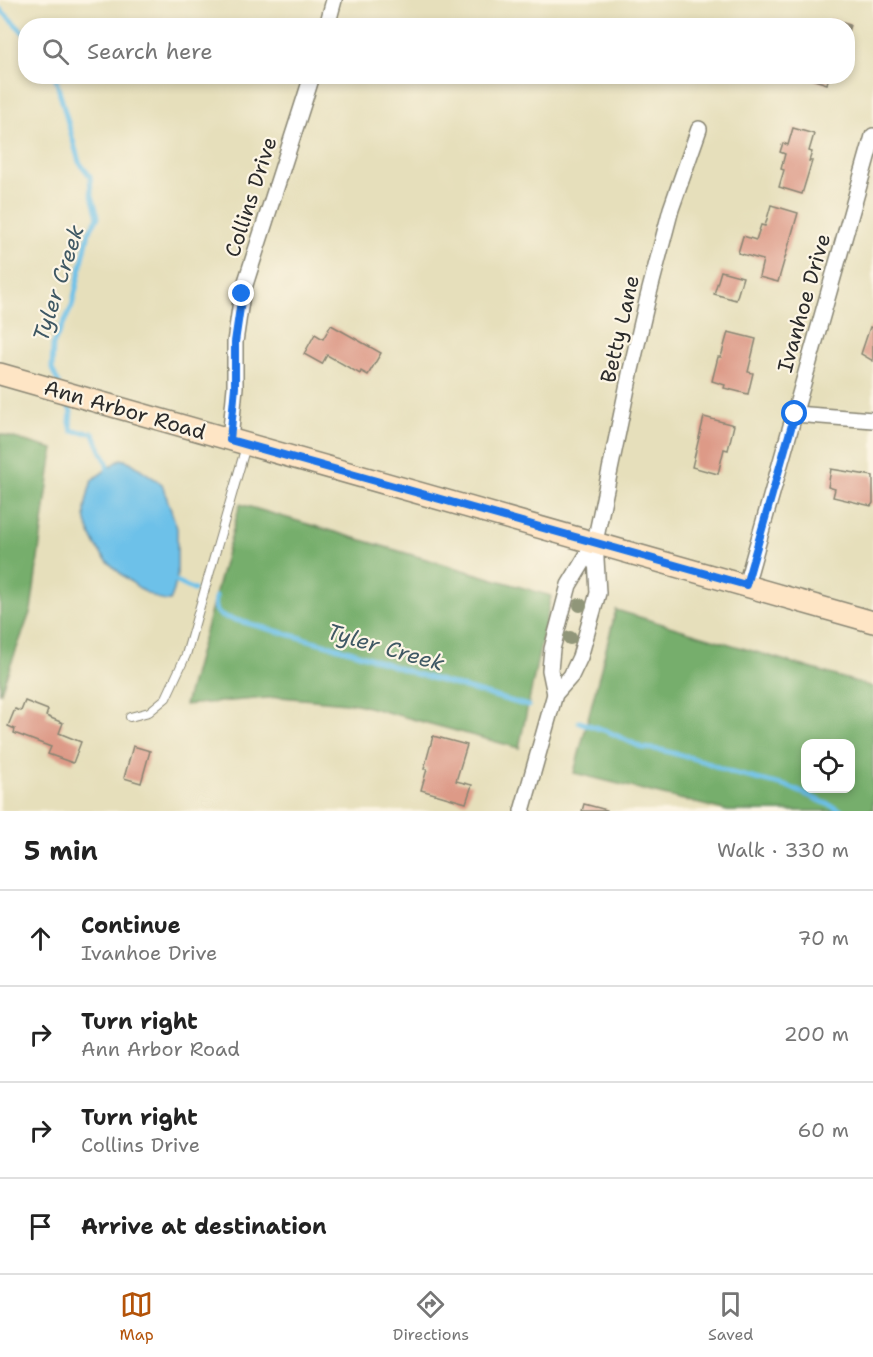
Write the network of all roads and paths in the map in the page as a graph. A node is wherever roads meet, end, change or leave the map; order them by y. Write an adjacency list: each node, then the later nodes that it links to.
1 (334, 0): 2 (street)
2 (329, 18)
3 (309, 84): 9 (street, Collins Drive)
4 (699, 129): 10 (street, Betty Lane)
5 (873, 136): 7 (street, Ivanhoe Drive)
6 (0, 374): 9 (main road, Ann Arbor Road)
7 (795, 414): 8 (street); 11 (street, Ivanhoe Drive)
8 (873, 420)
9 (238, 442): 10 (main road, Ann Arbor Road); 14 (lane)
10 (595, 542): 11 (main road, Ann Arbor Road); 13 (street); 13 (street)
11 (746, 585): 12 (main road, Ann Arbor Road)
12 (873, 622)
13 (555, 694): 15 (street)
14 (130, 717)
15 (522, 811)

